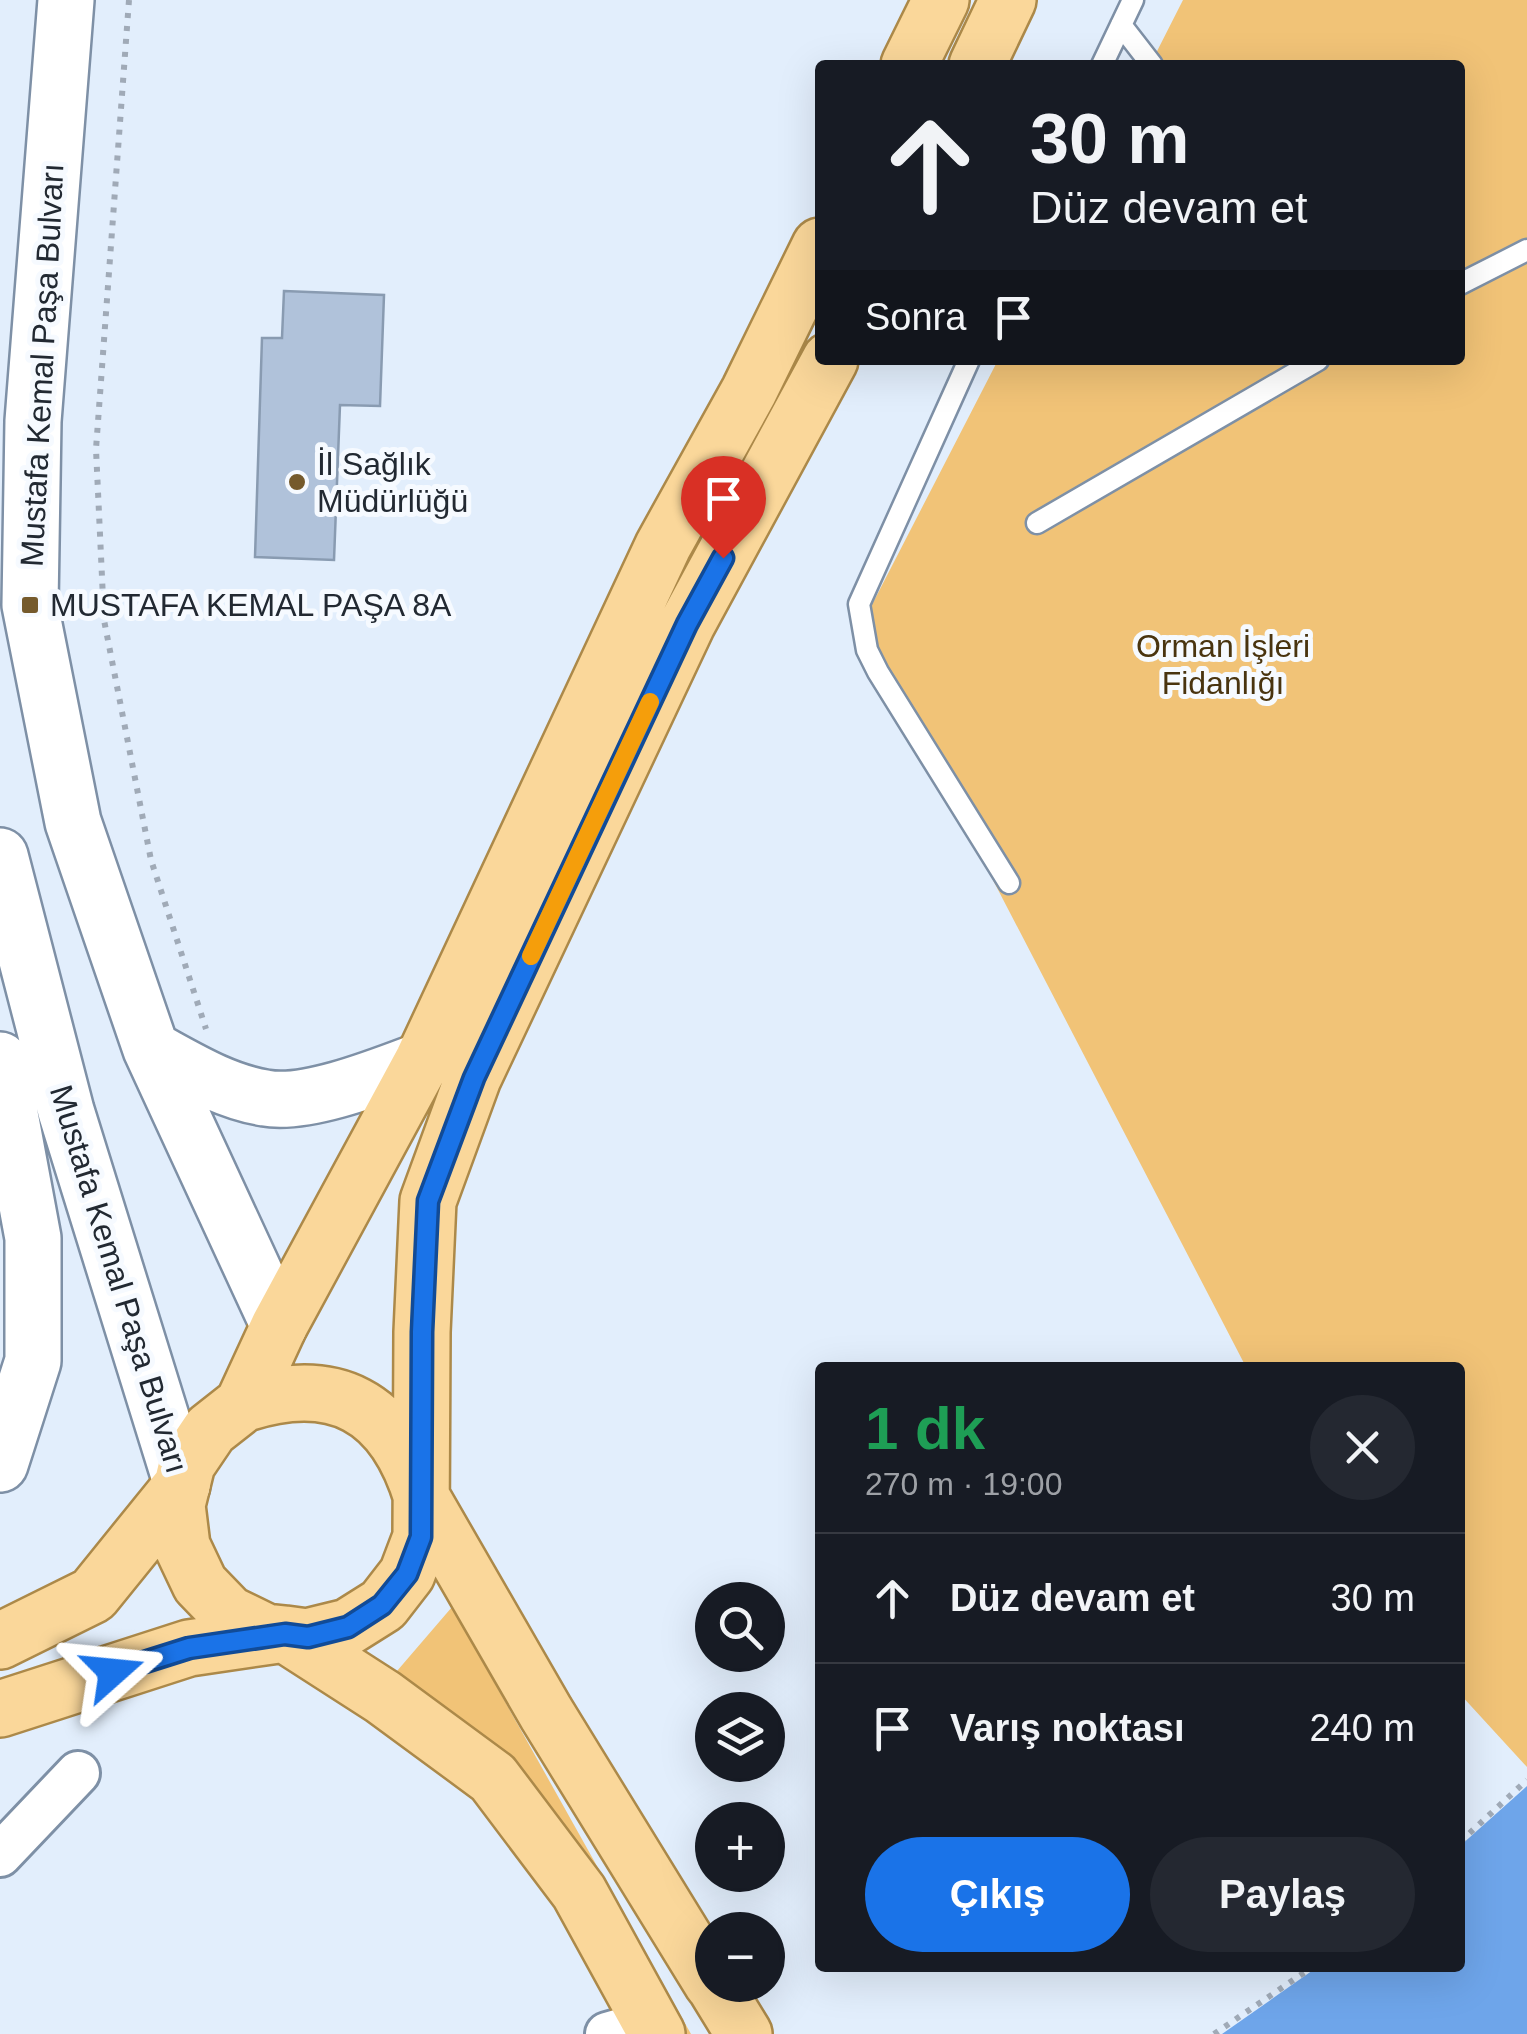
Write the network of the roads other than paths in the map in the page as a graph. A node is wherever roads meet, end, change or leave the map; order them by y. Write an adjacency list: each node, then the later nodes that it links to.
1 (66, 0): 19 (main road, Mustafa Kemal Paşa Bulvarı)
2 (941, 0): 6 (main road)
3 (1008, 0): 7 (main road)
4 (1133, 0): 5 (lane)
5 (1120, 25): 8 (lane); 9 (lane)
6 (911, 60)
7 (978, 60)
8 (1104, 60)
9 (1148, 60)
10 (1527, 250): 12 (lane)
11 (815, 256): 21 (main road)
12 (1465, 281)
13 (827, 365): 27 (main road)
14 (967, 365): 18 (lane)
15 (1309, 365): 16 (lane)
16 (1037, 523)
17 (0, 856): 26 (main road, Mustafa Kemal Paşa Bulvarı)
18 (1009, 882)
19 (152, 1048): 21 (main road); 22 (main road, Mustafa Kemal Paşa Bulvarı)
20 (0, 1060): 25 (main road)
21 (423, 1060): 22 (main road)
22 (279, 1326): 23 (main road, Mustafa Kemal Paşa Bulvarı); 24 (main road)
23 (319, 1392): 24 (main road); 27 (main road)
24 (243, 1404): 26 (main road)
25 (0, 1464)
26 (182, 1485): 28 (main road, Mustafa Kemal Paşa Bulvarı); 29 (main road)
27 (422, 1498): 28 (main road); 33 (main road)
28 (285, 1634): 30 (main road); 35 (main road, Mustafa Kemal Paşa Bulvarı)
29 (0, 1641)
30 (0, 1709)
31 (78, 1773): 32 (street)
32 (0, 1855)
33 (695, 1955)
34 (724, 2002): 36 (main road)
35 (638, 2030)
36 (744, 2034)

